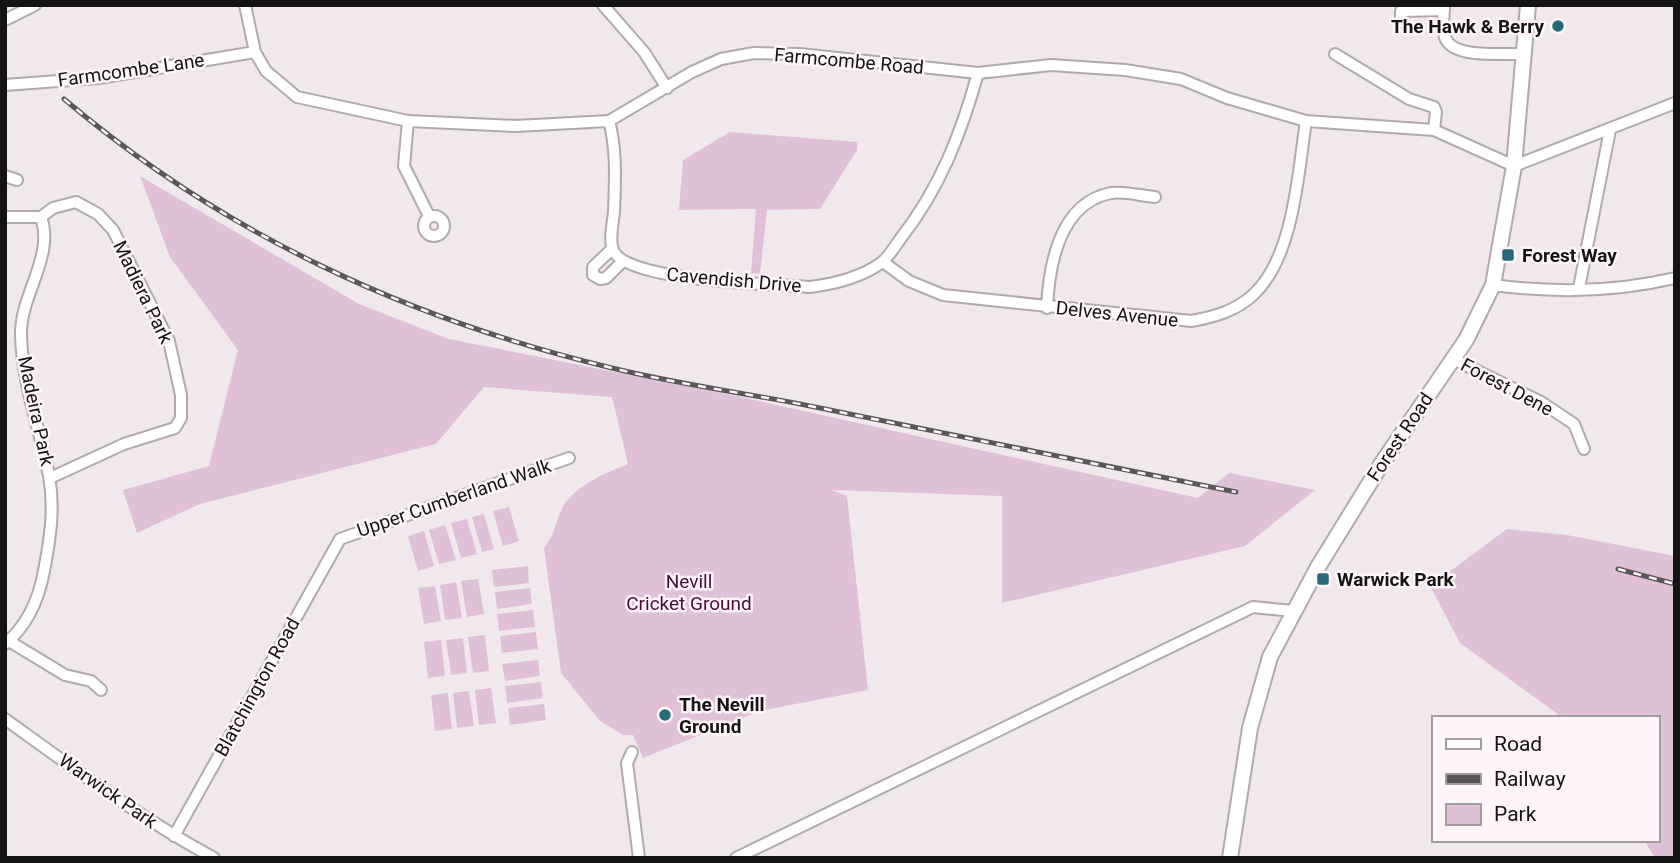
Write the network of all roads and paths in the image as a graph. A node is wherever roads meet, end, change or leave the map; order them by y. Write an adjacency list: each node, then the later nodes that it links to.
1 (6, 5): 7 (street)
2 (35, 5): 7 (street)
3 (245, 5): 9 (street, Farmcombe Road)
4 (603, 5): 14 (street)
5 (1528, 5): 11 (street, Forest Road)
6 (1444, 8): 8 (street); 11 (street)
7 (6, 19)
8 (1401, 23)
9 (255, 51): 13 (street, Farmcombe Lane); 16 (street, Farmcombe Road)
10 (1335, 54): 19 (street)
11 (1522, 54): 21 (street, Forest Road)
12 (978, 74): 14 (street, Farmcombe Road); 18 (street, Farmcombe Road); 29 (street, Cavendish Drive)
13 (5, 85)
14 (667, 88): 17 (street, Farmcombe Road)
15 (1675, 103): 20 (street)
16 (408, 121): 17 (street, Farmcombe Road); 26 (street)
17 (609, 121): 28 (street)
18 (1306, 121): 19 (street, Farmcombe Road); 34 (street, Delves Avenue)
19 (1434, 130): 21 (street, Farmcombe Road)
20 (1609, 130): 21 (street); 33 (street)
21 (1514, 166): 32 (street, Forest Road)
22 (5, 176): 23 (street)
23 (17, 180)
24 (1155, 197): 34 (street)
25 (5, 216): 27 (street)
26 (429, 216)
27 (41, 217): 38 (street, Madeira Park); 38 (street, Madiera Park)
28 (612, 249): 30 (street); 30 (street)
29 (883, 261): 30 (street, Cavendish Drive); 34 (street, Delves Avenue)
30 (622, 262)
31 (1675, 278): 33 (street)
32 (1493, 285): 33 (street); 35 (street, Forest Road)
33 (1579, 288)
34 (1047, 307)
35 (1453, 359): 36 (street, Forest Dene); 40 (street, Forest Road)
36 (1584, 449)
37 (569, 458): 39 (street, Upper Cumberland Walk)
38 (50, 478): 41 (street, Madeira Park)
39 (340, 538): 45 (street, Blatchington Road)
40 (1293, 611): 48 (street); 49 (street, Forest Road)
41 (7, 643): 42 (street)
42 (101, 690)
43 (5, 719): 45 (street, Warwick Park)
44 (632, 752): 47 (street)
45 (174, 836): 46 (street, Warwick Park)
46 (214, 858)
47 (639, 858)
48 (736, 858)
49 (1230, 858)

